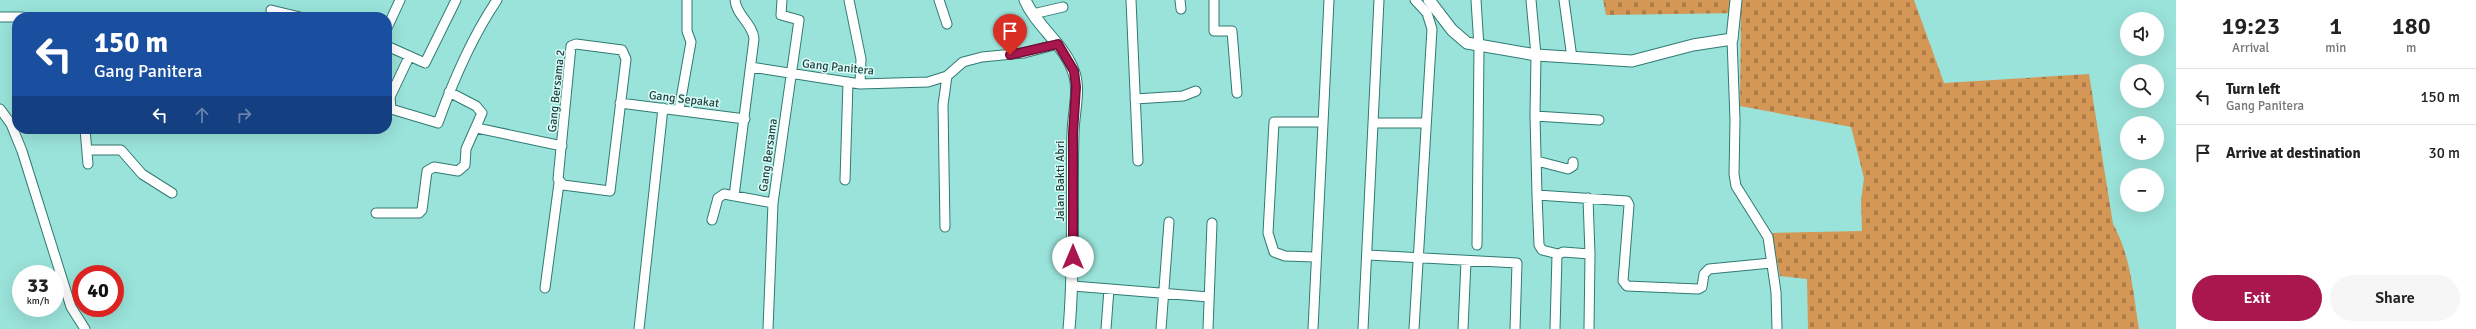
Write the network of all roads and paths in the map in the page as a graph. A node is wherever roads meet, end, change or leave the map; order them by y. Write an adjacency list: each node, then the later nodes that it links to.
1 (400, 0): 26 (street)
2 (456, 0): 33 (street)
3 (497, 0): 41 (street)
4 (687, 0): 48 (street)
5 (735, 0): 35 (street)
6 (782, 0): 36 (street, Gang Bersama)
7 (849, 0): 39 (street)
8 (939, 0): 27 (street)
9 (1025, 0): 23 (street, Jalan Bakti Abri)
10 (1131, 0): 44 (street)
11 (1214, 0): 43 (street)
12 (1329, 0): 54 (street)
13 (1379, 0): 55 (street)
14 (1415, 0): 56 (street)
15 (1429, 0): 30 (street)
16 (1476, 0): 30 (street)
17 (1531, 0): 32 (street)
18 (1564, 0): 34 (street)
19 (1736, 0): 28 (street)
20 (1063, 7): 23 (street)
21 (271, 10): 22 (street)
22 (279, 12)
23 (1033, 14): 29 (street, Jalan Bakti Abri)
24 (0, 16): 25 (street)
25 (12, 17)
26 (392, 17)
27 (947, 24)
28 (1732, 39): 34 (street); 85 (street)
29 (1058, 44): 37 (street, Gang Panitera); 86 (street, Jalan Bakti Abri)
30 (1479, 47): 32 (street); 78 (street)
31 (392, 48): 33 (street)
32 (1536, 55): 34 (street); 50 (street)
33 (409, 57): 42 (street)
34 (1572, 58)
35 (751, 67): 36 (street, Gang Panitera); 51 (street)
36 (791, 74): 38 (street, Gang Panitera); 72 (street, Gang Bersama)
37 (946, 76): 39 (street, Gang Panitera); 77 (street)
38 (848, 82): 39 (street, Gang Panitera); 66 (street)
39 (860, 84)
40 (1196, 91): 44 (street)
41 (449, 92): 49 (street); 57 (street)
42 (392, 93)
43 (1237, 93)
44 (1135, 99): 62 (street)
45 (620, 103): 46 (street, Gang Sepakat); 60 (street, Gang Bersama 2); 67 (street, Gang Bersama 2)
46 (663, 108): 48 (street, Gang Sepakat); 92 (street)
47 (0, 109): 53 (street)
48 (679, 110): 51 (street, Gang Sepakat)
49 (392, 111)
50 (1534, 116): 52 (street); 63 (street)
51 (745, 119): 70 (street)
52 (1599, 120)
53 (12, 122)
54 (1322, 122): 82 (street); 82 (street)
55 (1373, 123): 56 (street); 81 (street)
56 (1426, 123): 83 (street)
57 (477, 128): 60 (street); 73 (street)
58 (17, 134): 91 (street)
59 (85, 134): 61 (street)
60 (562, 146): 67 (street, Gang Bersama 2)
61 (87, 150): 65 (street); 68 (street)
62 (1138, 161)
63 (1537, 161): 64 (street); 69 (street)
64 (1573, 162)
65 (88, 164)
66 (844, 180)
67 (559, 183): 87 (street)
68 (172, 193)
69 (1537, 195): 71 (street); 79 (street)
70 (734, 196): 72 (street); 74 (street)
71 (1588, 198): 80 (street); 85 (street)
72 (773, 203): 93 (street, Gang Bersama)
73 (376, 213)
74 (712, 220)
75 (1169, 222): 89 (street)
76 (1212, 223): 90 (street)
77 (945, 227)
78 (1477, 245)
79 (1558, 254): 80 (street); 103 (street)
80 (1590, 254): 104 (street)
81 (1368, 255): 83 (street); 99 (street)
82 (1315, 257): 98 (street)
83 (1418, 258): 84 (street); 100 (street)
84 (1466, 261): 101 (street); 102 (street)
85 (1771, 264): 105 (street)
86 (1073, 286): 88 (street); 94 (street, Jalan Bakti Abri)
87 (545, 288)
88 (1109, 289): 89 (street); 95 (street)
89 (1163, 294): 90 (street); 96 (street)
90 (1209, 298): 97 (street)
91 (85, 329)
92 (639, 329)
93 (768, 329)
94 (1069, 329)
95 (1106, 329)
96 (1161, 329)
97 (1208, 329)
98 (1313, 329)
99 (1363, 329)
100 (1414, 329)
101 (1463, 329)
102 (1515, 329)
103 (1555, 329)
104 (1589, 329)
105 (1777, 329)

